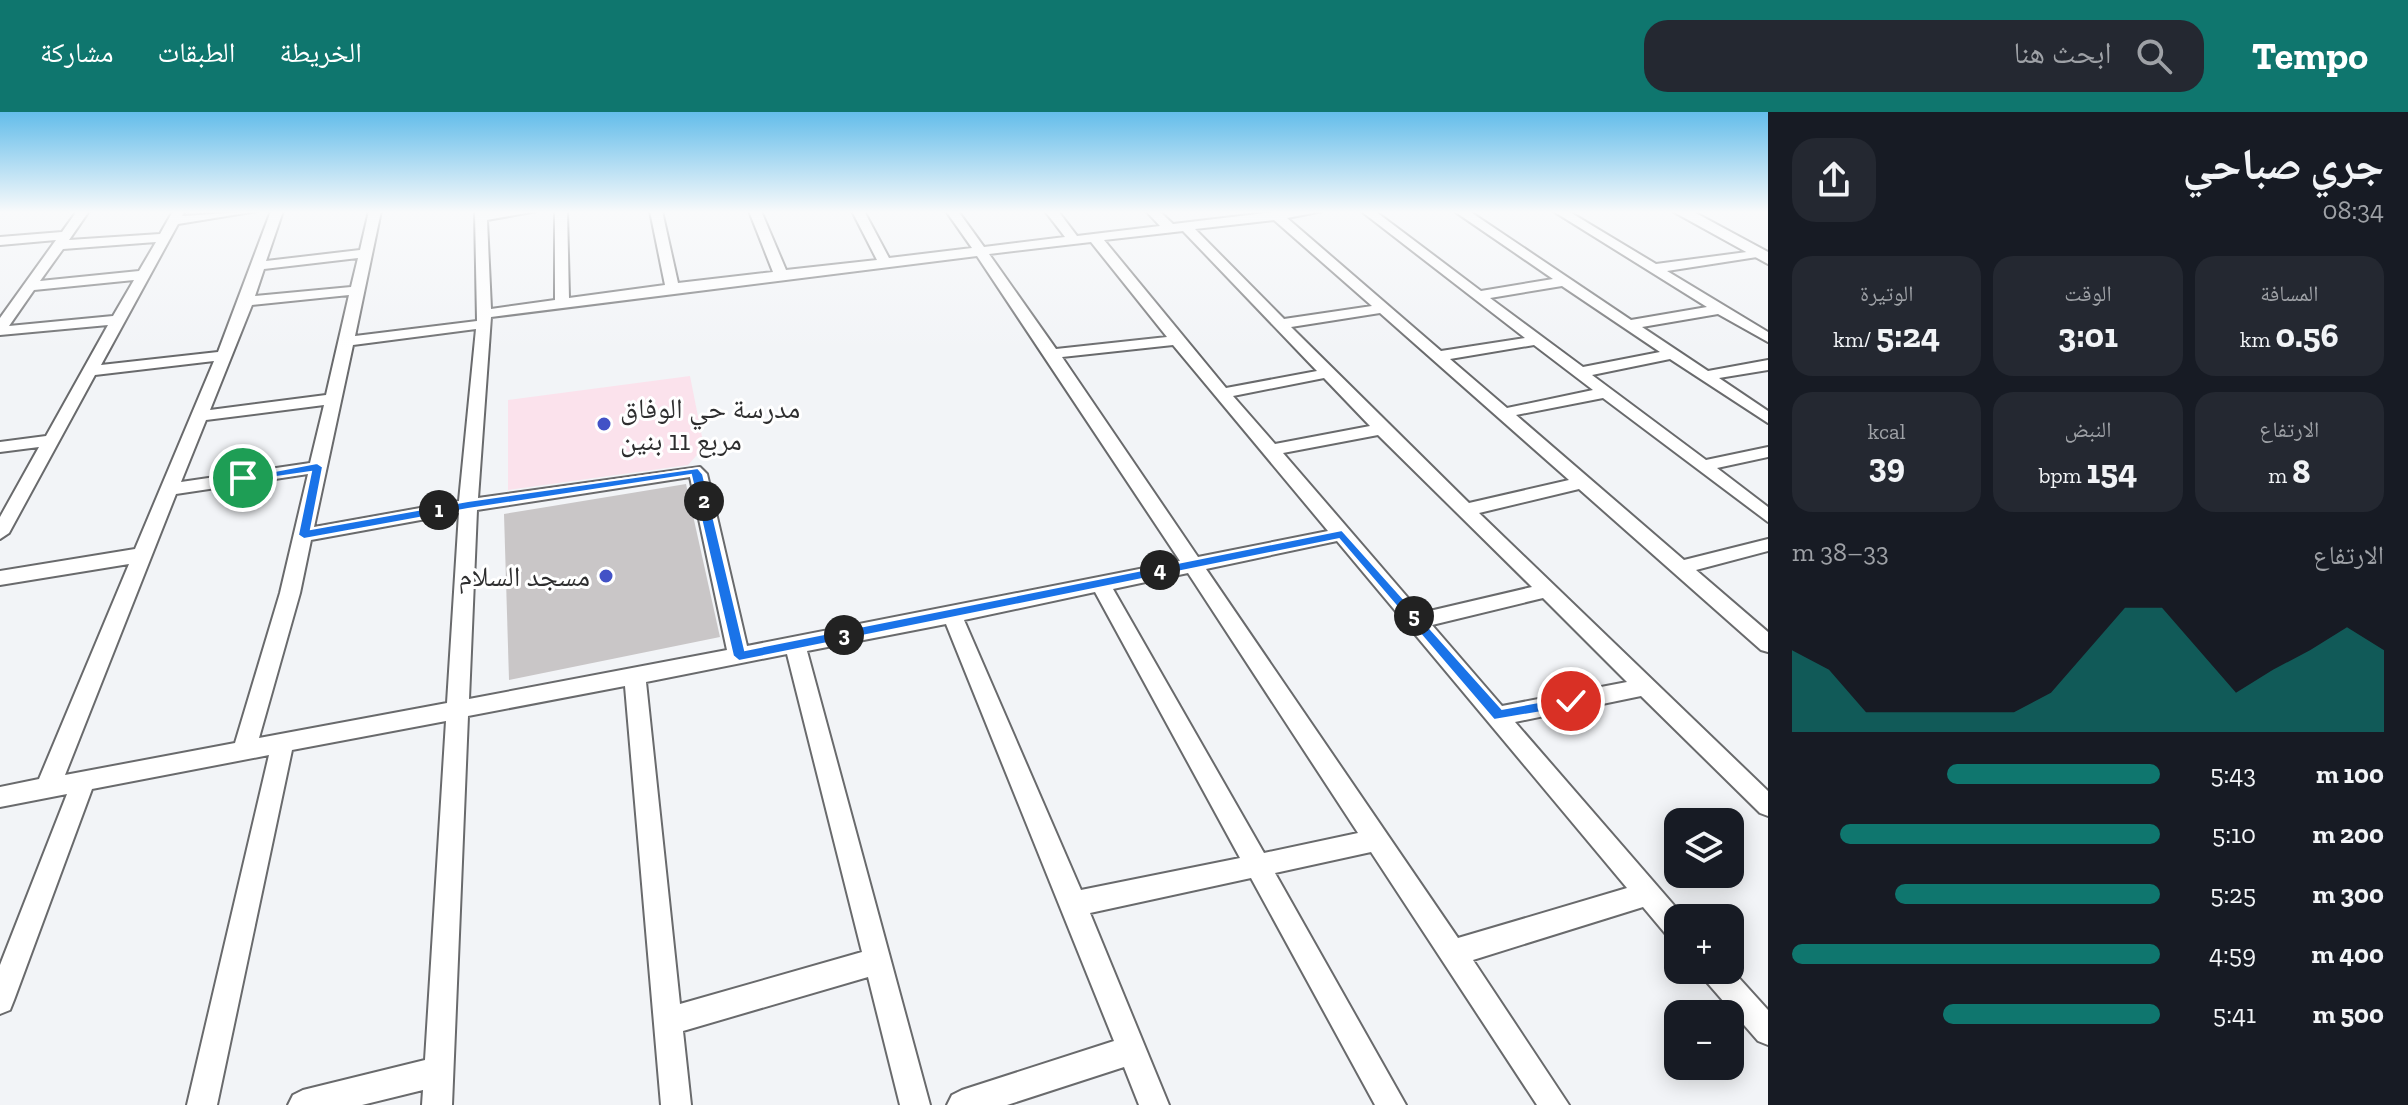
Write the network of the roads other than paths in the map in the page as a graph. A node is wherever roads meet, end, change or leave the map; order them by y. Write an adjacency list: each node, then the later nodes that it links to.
1 (50, 257): 26 (street)
2 (154, 257): 23 (street)
3 (261, 257): 21 (street)
4 (331, 257): 21 (street)
5 (366, 257): 28 (street)
6 (482, 257): 34 (street)
7 (562, 257): 31 (street)
8 (666, 257): 27 (street)
9 (774, 257): 24 (street)
10 (882, 257): 20 (street)
11 (933, 257): 20 (street)
12 (983, 257): 43 (street)
13 (1111, 257): 40 (street)
14 (1209, 257): 36 (street)
15 (1323, 257): 32 (street)
16 (1427, 257): 29 (street)
17 (1531, 257): 25 (street)
18 (1634, 257): 22 (street)
19 (1751, 257): 22 (street)
20 (885, 263): 24 (street)
21 (258, 266): 30 (street)
22 (1653, 269): 33 (street)
23 (144, 275): 26 (street); 35 (street)
24 (781, 275): 27 (street)
25 (1567, 281): 29 (street); 37 (street)
26 (29, 286): 38 (street)
27 (672, 288): 31 (street)
28 (358, 290): 30 (street); 41 (street)
29 (1477, 296): 42 (street)
30 (246, 301): 45 (street)
31 (562, 303): 34 (street)
32 (1381, 309): 36 (street); 46 (street)
33 (1720, 309): 37 (street); 39 (street)
34 (484, 319): 41 (street); 67 (street)
35 (117, 320): 38 (street); 48 (street)
36 (1281, 324): 49 (street)
37 (1631, 324): 44 (street)
38 (0, 330)
39 (1768, 338)
40 (1177, 340): 43 (street); 52 (street)
41 (346, 341): 54 (street)
42 (1534, 341): 46 (street); 50 (street)
43 (1052, 354): 76 (street)
44 (1673, 354): 50 (street); 51 (street)
45 (221, 356): 48 (street); 56 (street)
46 (1439, 356): 55 (street)
47 (1768, 365): 51 (street)
48 (92, 371): 59 (street)
49 (1328, 373): 52 (street); 58 (street)
50 (1577, 373): 53 (street)
51 (1705, 376): 57 (street)
52 (1223, 393): 61 (street)
53 (1604, 393): 55 (street); 63 (street)
54 (331, 399): 56 (street); 64 (street)
55 (1504, 413): 65 (street)
56 (199, 416): 66 (street)
57 (1768, 418)
58 (1382, 429): 61 (street); 68 (street)
59 (53, 440): 60 (street); 69 (street)
60 (0, 447)
61 (1273, 450): 72 (street)
62 (1768, 452): 63 (street)
63 (1703, 466): 70 (street)
64 (317, 467): 66 (street); 73 (street)
65 (1582, 483): 68 (street); 77 (street)
66 (170, 489): 75 (street)
67 (468, 505): 73 (street); 85 (street); 88 (street)
68 (1465, 510): 80 (street)
69 (6, 511): 71 (street)
70 (1768, 516)
71 (0, 533)
72 (1342, 534): 76 (street); 82 (street)
73 (304, 535): 91 (street)
74 (1768, 545): 77 (street)
75 (142, 555): 78 (street); 93 (street)
76 (1190, 564): 79 (street); 96 (street)
77 (1679, 568): 83 (street)
78 (0, 578)
79 (1100, 583): 81 (street); 97 (street)
80 (1549, 590): 82 (street); 87 (street)
81 (952, 615): 84 (street); 99 (street)
82 (1419, 621): 89 (street)
83 (1768, 644)
84 (795, 645): 85 (street); 102 (street)
85 (739, 656): 86 (street)
86 (635, 676): 88 (street); 105 (street)
87 (1643, 687): 89 (street); 95 (street)
88 (459, 707): 90 (street); 108 (street)
89 (1499, 716): 98 (street)
90 (283, 742): 91 (street); 109 (street)
91 (244, 750): 92 (street)
92 (84, 780): 93 (street); 104 (street)
93 (48, 787): 94 (street)
94 (0, 797)
95 (1768, 806)
96 (1378, 840): 97 (street); 101 (street)
97 (1257, 865): 99 (street); 116 (street)
98 (1647, 894): 100 (street); 101 (street)
99 (1074, 904): 107 (street)
100 (1664, 913)
101 (1452, 953): 117 (street)
102 (878, 961): 105 (street); 113 (street)
103 (1726, 984): 106 (street)
104 (0, 1000)
105 (669, 1021): 112 (street)
106 (1768, 1031)
107 (1132, 1050): 114 (street); 115 (street)
108 (440, 1071): 110 (street); 111 (street)
109 (202, 1105)
110 (303, 1105)
111 (437, 1105)
112 (676, 1105)
113 (915, 1105)
114 (962, 1105)
115 (1154, 1105)
116 (1391, 1105)
117 (1554, 1105)

